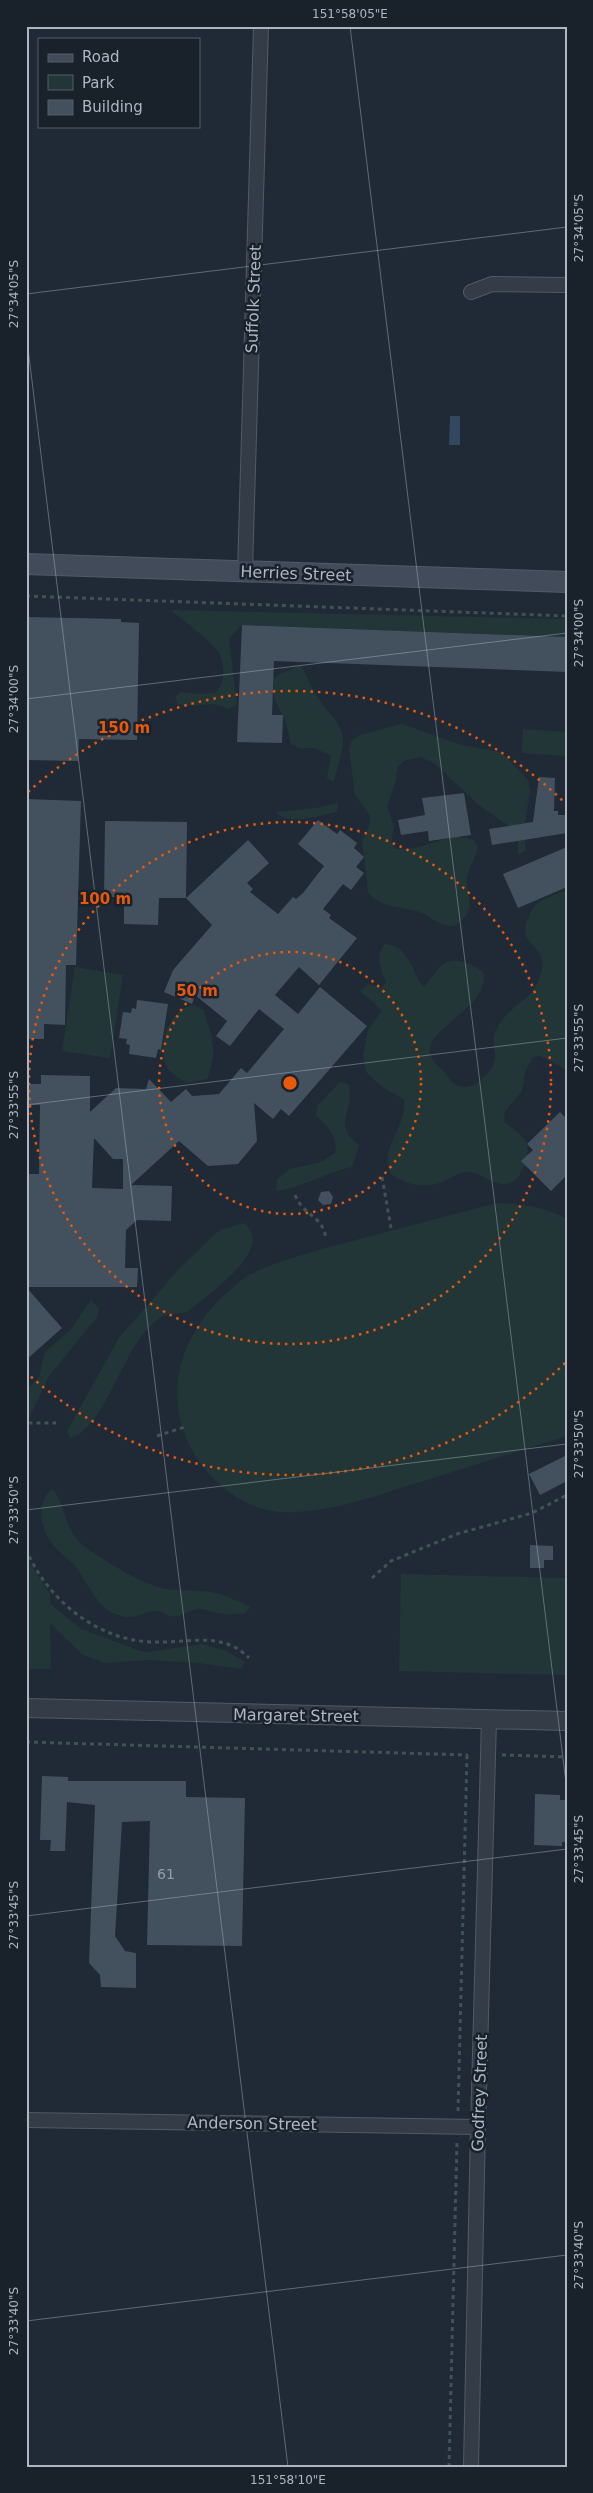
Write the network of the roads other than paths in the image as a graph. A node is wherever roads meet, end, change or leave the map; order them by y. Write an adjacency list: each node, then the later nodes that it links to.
1 (261, 26): 5 (street, Suffolk Street)
2 (567, 285): 3 (street)
3 (471, 292)
4 (26, 564): 5 (main road, Herries Street)
5 (245, 571): 6 (main road, Herries Street)
6 (567, 582)
7 (26, 1708): 8 (street, Margaret Street)
8 (489, 1719): 9 (street, Margaret Street); 11 (street, Godfrey Street)
9 (567, 1721)
10 (26, 2120): 11 (street, Anderson Street)
11 (478, 2127): 12 (street, Godfrey Street)
12 (472, 2467)

